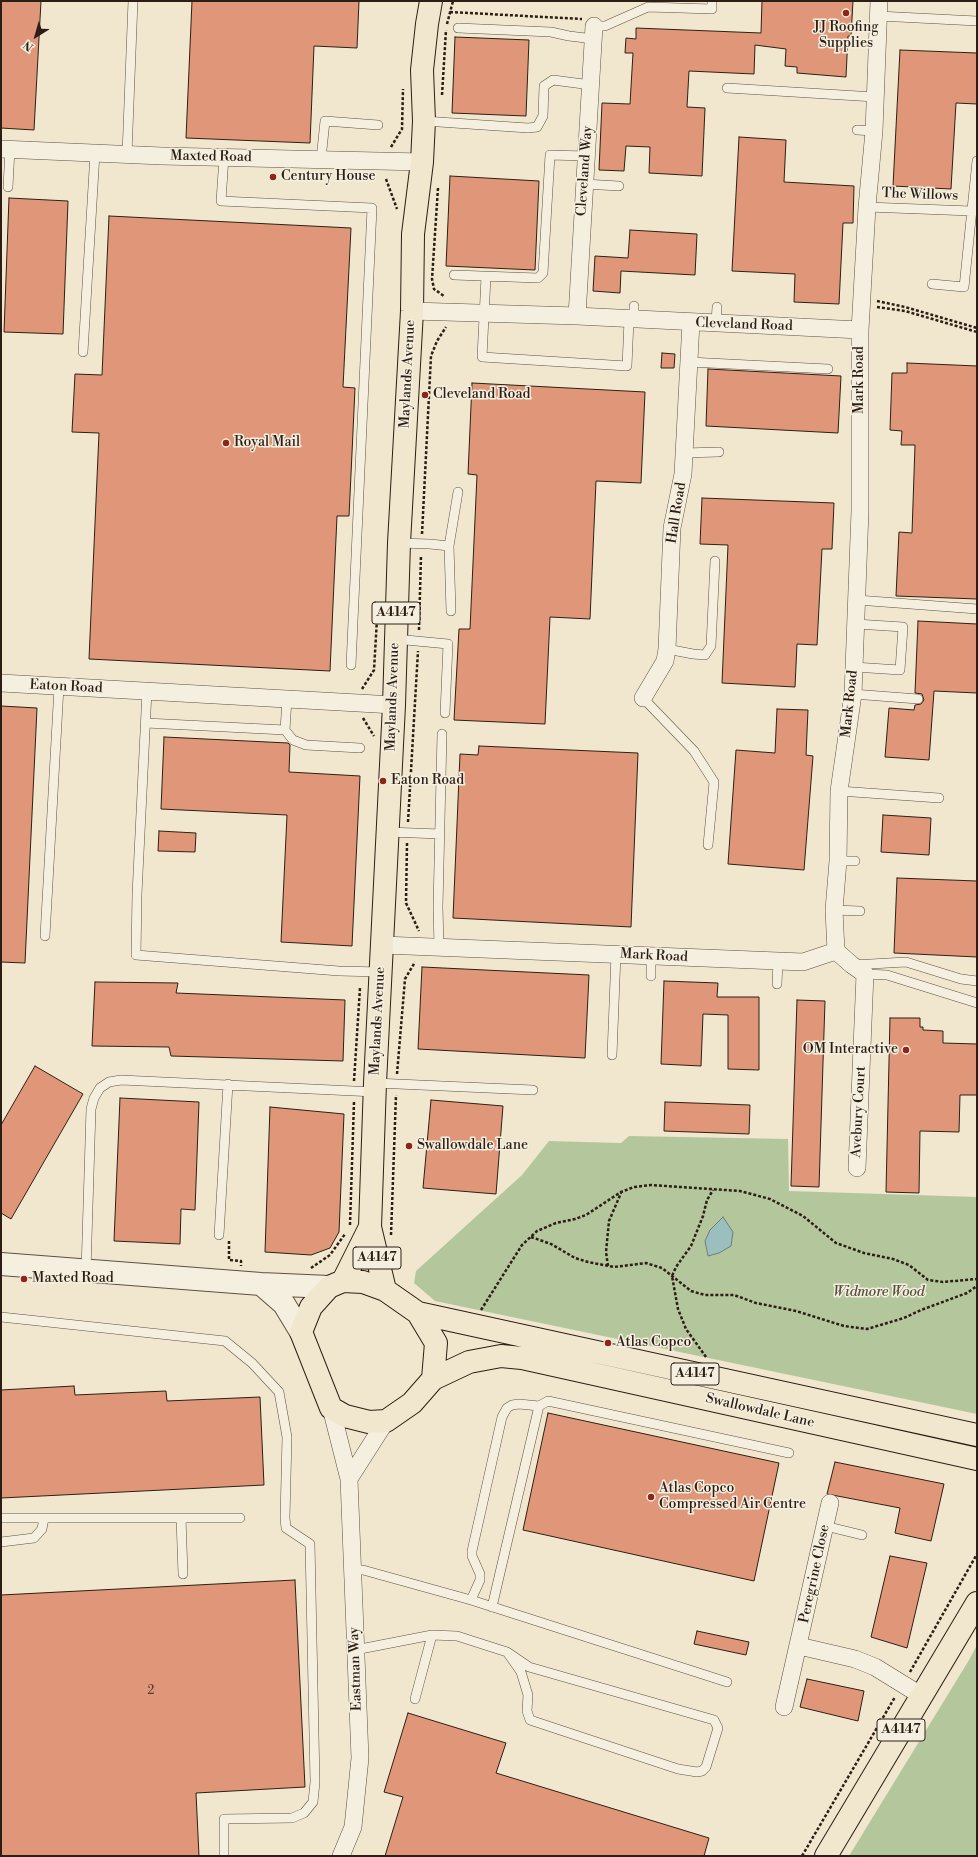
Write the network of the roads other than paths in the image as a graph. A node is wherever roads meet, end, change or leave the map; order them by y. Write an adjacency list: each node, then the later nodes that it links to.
1 (133, 1): 17 (lane)
2 (431, 1): 11 (main road, Maylands Avenue / A4147)
3 (712, 1): 7 (lane)
4 (879, 9): 5 (lane); 10 (street, Mark Road)
5 (977, 21)
6 (458, 28): 7 (lane)
7 (594, 32): 8 (street, Cleveland Way)
8 (591, 84): 11 (lane); 18 (street, Cleveland Way)
9 (726, 88): 10 (lane)
10 (875, 97): 14 (street, Mark Road)
11 (424, 121): 22 (main road, Maylands Avenue / A4147)
12 (378, 124): 20 (lane)
13 (857, 130): 14 (lane)
14 (874, 131): 26 (street, Mark Road)
15 (5, 149): 16 (street, Maxted Road); 25 (lane)
16 (95, 153): 17 (street, Maxted Road); 37 (lane)
17 (127, 154): 19 (street, Maxted Road)
18 (586, 156): 23 (street, Cleveland Way); 29 (lane)
19 (224, 157): 20 (street, Maxted Road); 52 (lane)
20 (321, 159): 22 (street, Maxted Road)
21 (977, 161): 27 (lane)
22 (422, 162): 31 (main road, Maylands Avenue / A4147)
23 (584, 184): 24 (lane); 34 (street, Cleveland Way)
24 (619, 186)
25 (8, 188)
26 (867, 207): 27 (lane, The Willows); 36 (street, Mark Road)
27 (973, 217): 30 (lane)
28 (454, 275): 29 (lane)
29 (486, 277): 32 (lane)
30 (932, 284)
31 (412, 312): 32 (street, Cleveland Road); 43 (main road, Maylands Avenue / A4147)
32 (485, 313): 33 (lane); 34 (street, Cleveland Road)
33 (632, 315): 34 (street, Cleveland Road); 35 (street, Cleveland Road)
34 (577, 316)
35 (691, 322): 36 (street, Cleveland Road); 38 (street, Hall Road)
36 (860, 330): 46 (street, Mark Road)
37 (83, 352)
38 (689, 362): 39 (lane); 41 (street, Hall Road)
39 (828, 369)
40 (719, 452): 41 (lane)
41 (684, 453): 51 (street, Hall Road)
42 (458, 492): 44 (lane)
43 (399, 544): 44 (lane); 50 (main road, Maylands Avenue / A4147)
44 (449, 546): 48 (lane)
45 (715, 561): 51 (lane)
46 (856, 600): 47 (lane); 49 (street, Mark Road)
47 (977, 609)
48 (452, 611)
49 (856, 624): 53 (street, Mark Road); 53 (lane)
50 (395, 639): 61 (main road, Maylands Avenue / A4147); 62 (lane)
51 (667, 649): 58 (street, Hall Road)
52 (351, 665)
53 (854, 667): 57 (street, Mark Road)
54 (1, 683): 55 (street, Eaton Road)
55 (59, 687): 56 (street, Eaton Road); 74 (lane)
56 (146, 692): 59 (street, Eaton Road); 63 (lane)
57 (853, 694): 60 (lane); 67 (street, Mark Road)
58 (643, 698): 71 (lane)
59 (287, 699): 61 (street, Eaton Road); 64 (lane)
60 (918, 699)
61 (394, 705): 69 (main road, Maylands Avenue / A4147)
62 (444, 713)
63 (146, 723): 64 (lane); 82 (lane)
64 (285, 730): 66 (lane)
65 (442, 734): 70 (lane)
66 (360, 748)
67 (839, 791): 68 (lane); 72 (street, Mark Road)
68 (939, 798)
69 (397, 833): 70 (lane); 75 (main road, Maylands Avenue / A4147)
70 (440, 834): 76 (lane)
71 (708, 845)
72 (834, 910): 73 (lane); 77 (street, Mark Road)
73 (860, 911)
74 (45, 936)
75 (383, 945): 76 (street, Mark Road); 82 (main road, Maylands Avenue / A4147)
76 (439, 947): 78 (street, Mark Road)
77 (836, 951): 80 (street, Mark Road); 81 (street)
78 (616, 954): 79 (street, Mark Road); 87 (lane)
79 (651, 956): 80 (street, Mark Road); 83 (lane)
80 (778, 962): 85 (lane)
81 (859, 970): 84 (lane); 86 (lane); 91 (street, Avebury Court)
82 (382, 972): 89 (main road, Maylands Avenue / A4147)
83 (651, 976)
84 (977, 981)
85 (777, 984)
86 (977, 1003)
87 (612, 1055)
88 (228, 1084): 89 (lane); 93 (lane); 95 (lane)
89 (375, 1087): 90 (lane); 92 (main road, Maylands Avenue / A4147)
90 (533, 1090)
91 (857, 1168)
92 (370, 1227): 97 (main road, Maylands Avenue / A4147); 98 (main road, Maylands Avenue / A4147)
93 (219, 1235)
94 (1, 1264): 95 (street)
95 (86, 1271): 96 (street)
96 (261, 1284): 97 (street); 101 (street)
97 (336, 1284): 98 (main road); 101 (main road)
98 (384, 1290): 99 (main road)
99 (418, 1313): 102 (main road); 104 (main road, Swallowdale Lane / A4147)
100 (1, 1317): 135 (lane)
101 (301, 1332): 105 (main road)
102 (433, 1379): 106 (main road); 110 (main road, Swallowdale Lane / A4147)
103 (539, 1406): 109 (lane); 123 (lane); 125 (lane)
104 (849, 1406): 107 (main road, Swallowdale Lane); 108 (main road, Swallowdale Lane / A4147)
105 (331, 1408): 106 (main road); 111 (street, Eastman Way)
106 (386, 1421): 111 (street)
107 (977, 1422)
108 (977, 1435)
109 (789, 1453)
110 (977, 1460)
111 (349, 1479): 120 (street, Eastman Way)
112 (830, 1503): 117 (street, Peregrine Close)
113 (1, 1518): 114 (lane)
114 (44, 1518): 115 (lane); 119 (lane)
115 (181, 1518): 116 (lane); 121 (lane)
116 (240, 1518)
117 (825, 1526): 118 (lane); 128 (street, Peregrine Close)
118 (862, 1535)
119 (1, 1542)
120 (353, 1570): 123 (lane); 129 (street, Eastman Way)
121 (183, 1574)
122 (977, 1596): 126 (main road, A4147)
123 (471, 1600): 125 (lane)
124 (977, 1603): 126 (main road, A4147)
125 (492, 1607): 131 (lane)
126 (962, 1629): 132 (main road, A4147)
127 (432, 1635): 129 (lane); 130 (lane); 133 (lane)
128 (799, 1646): 132 (street); 134 (street, Peregrine Close)
129 (355, 1650): 136 (street, Eastman Way)
130 (507, 1652): 130 (lane)
131 (727, 1682)
132 (922, 1696): 137 (main road, A4147)
133 (415, 1699)
134 (784, 1707)
135 (224, 1856)
136 (341, 1856)
137 (826, 1856)

